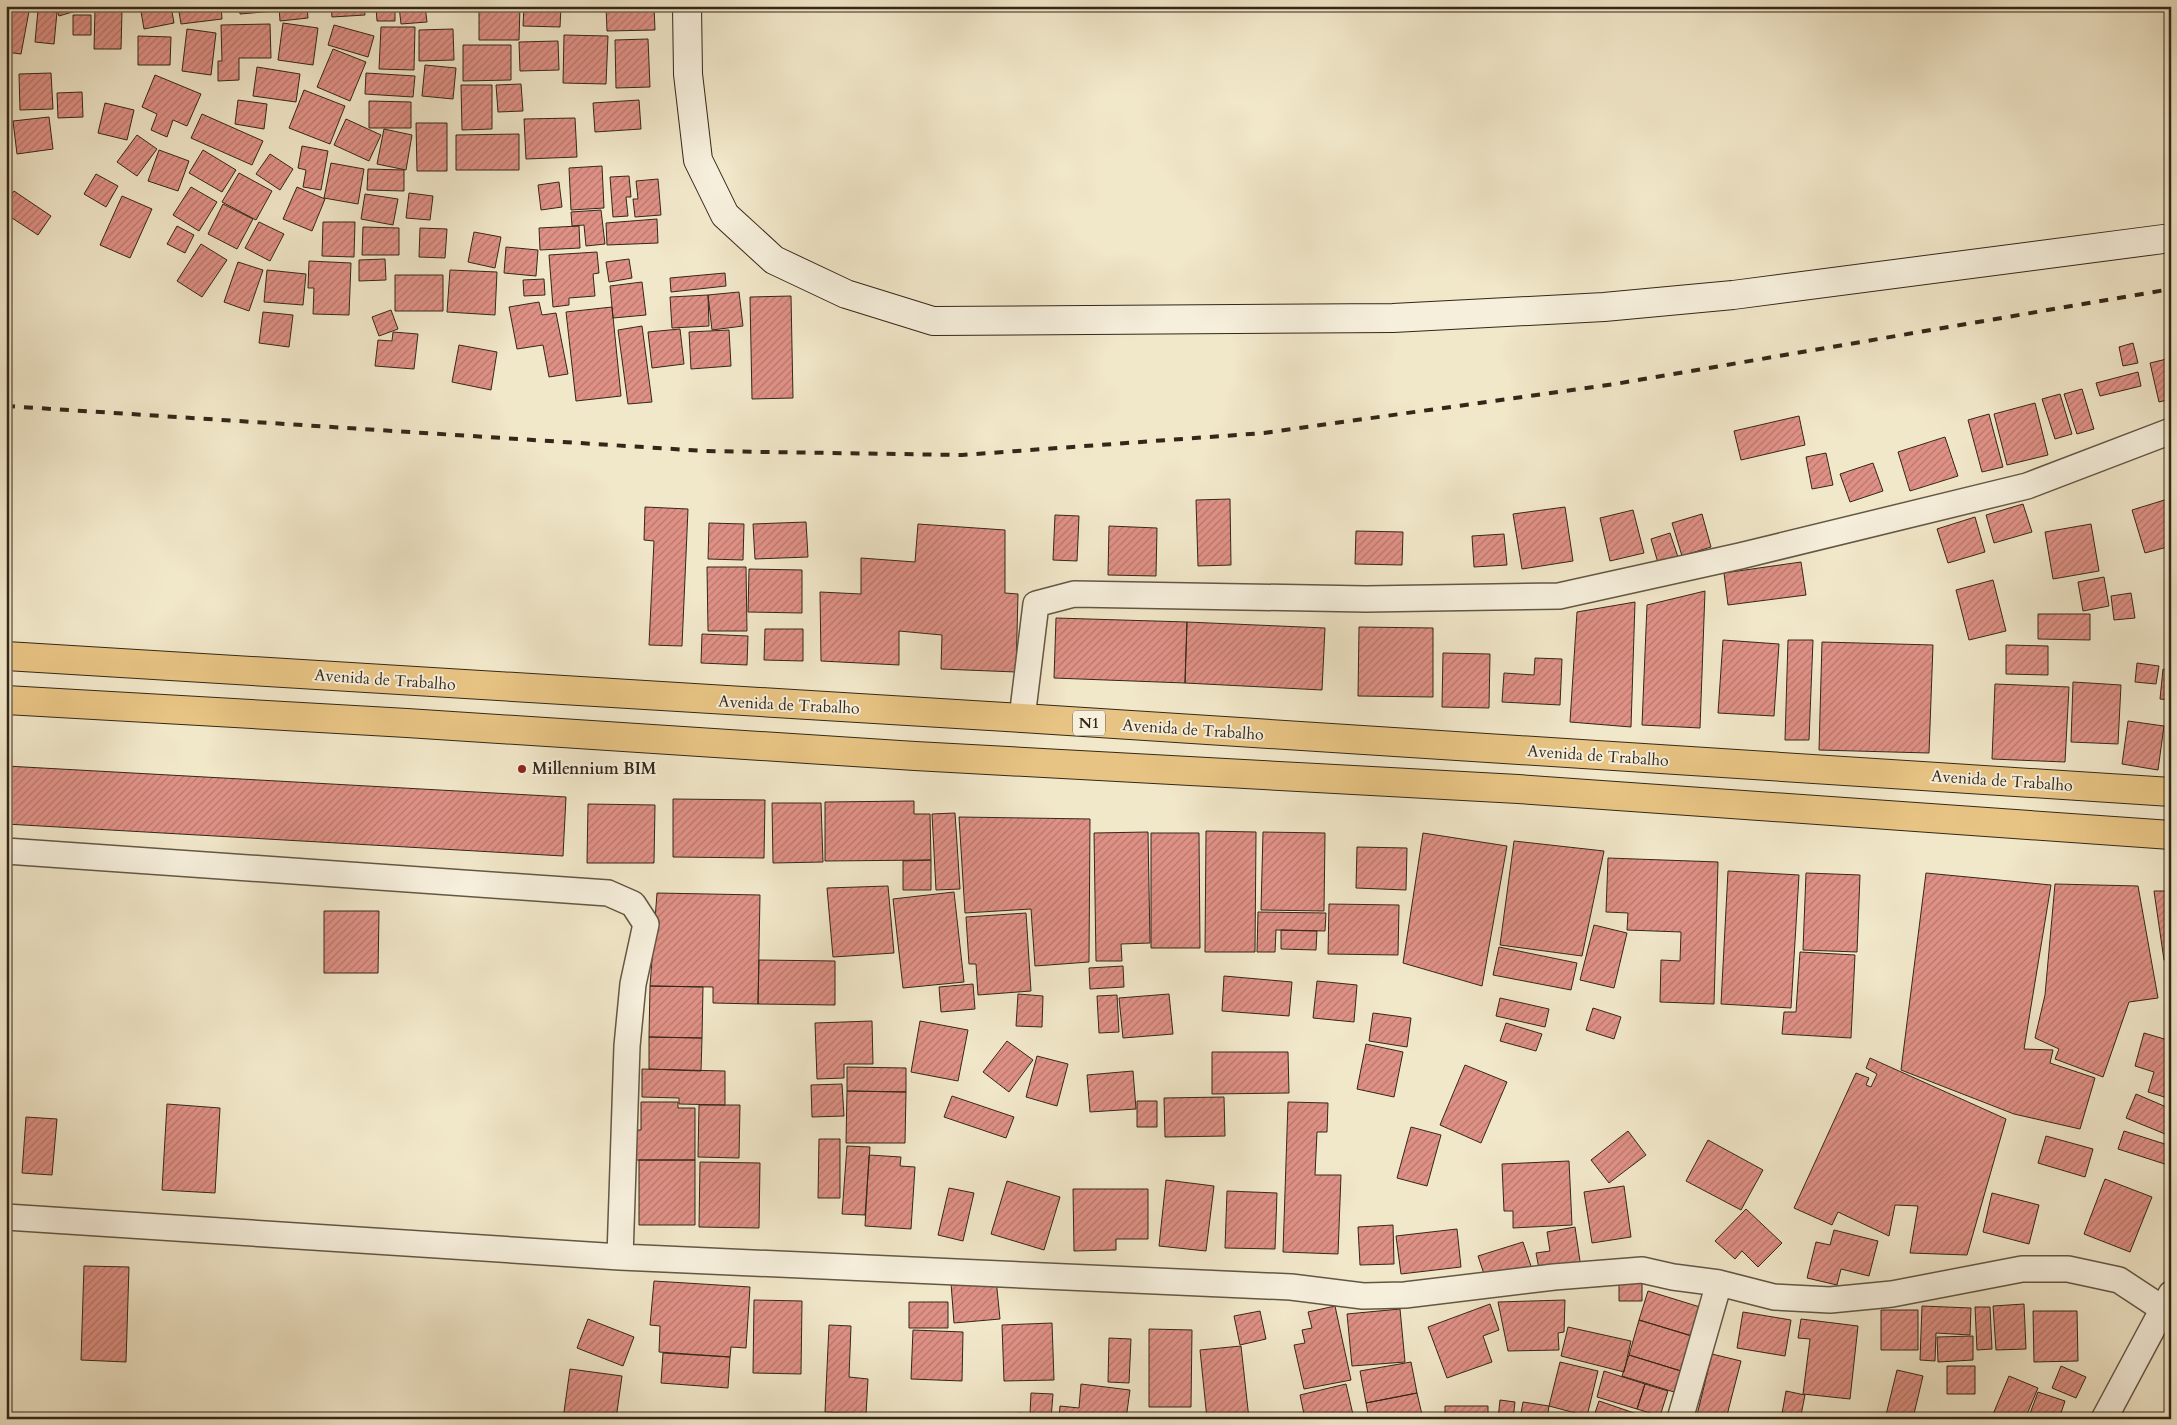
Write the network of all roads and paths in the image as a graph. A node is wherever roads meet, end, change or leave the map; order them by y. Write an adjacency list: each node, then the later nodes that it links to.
1 (687, 6): 2 (street)
2 (2171, 238)
3 (2171, 431): 9 (street)
4 (6, 656): 5 (highway, Avenida de Trabalho / N1)
5 (44, 658): 6 (highway, Avenida de Trabalho / N1); 8 (highway)
6 (590, 693): 9 (highway, Avenida de Trabalho / N1); 10 (highway)
7 (6, 700): 8 (highway)
8 (42, 702): 10 (highway)
9 (1022, 718): 11 (highway, Avenida de Trabalho / N1)
10 (587, 734): 14 (highway)
11 (1582, 755): 12 (highway, Avenida de Trabalho / N1); 14 (highway)
12 (2068, 785): 13 (highway, Avenida de Trabalho / N1); 15 (highway)
13 (2171, 792)
14 (1578, 793): 15 (highway)
15 (2060, 826): 16 (highway)
16 (2171, 835)
17 (6, 851): 19 (street)
18 (6, 1217): 19 (street)
19 (620, 1256): 20 (street)
20 (1719, 1283): 21 (street); 22 (street)
21 (2167, 1301): 23 (street)
22 (1680, 1419)
23 (2104, 1419)

